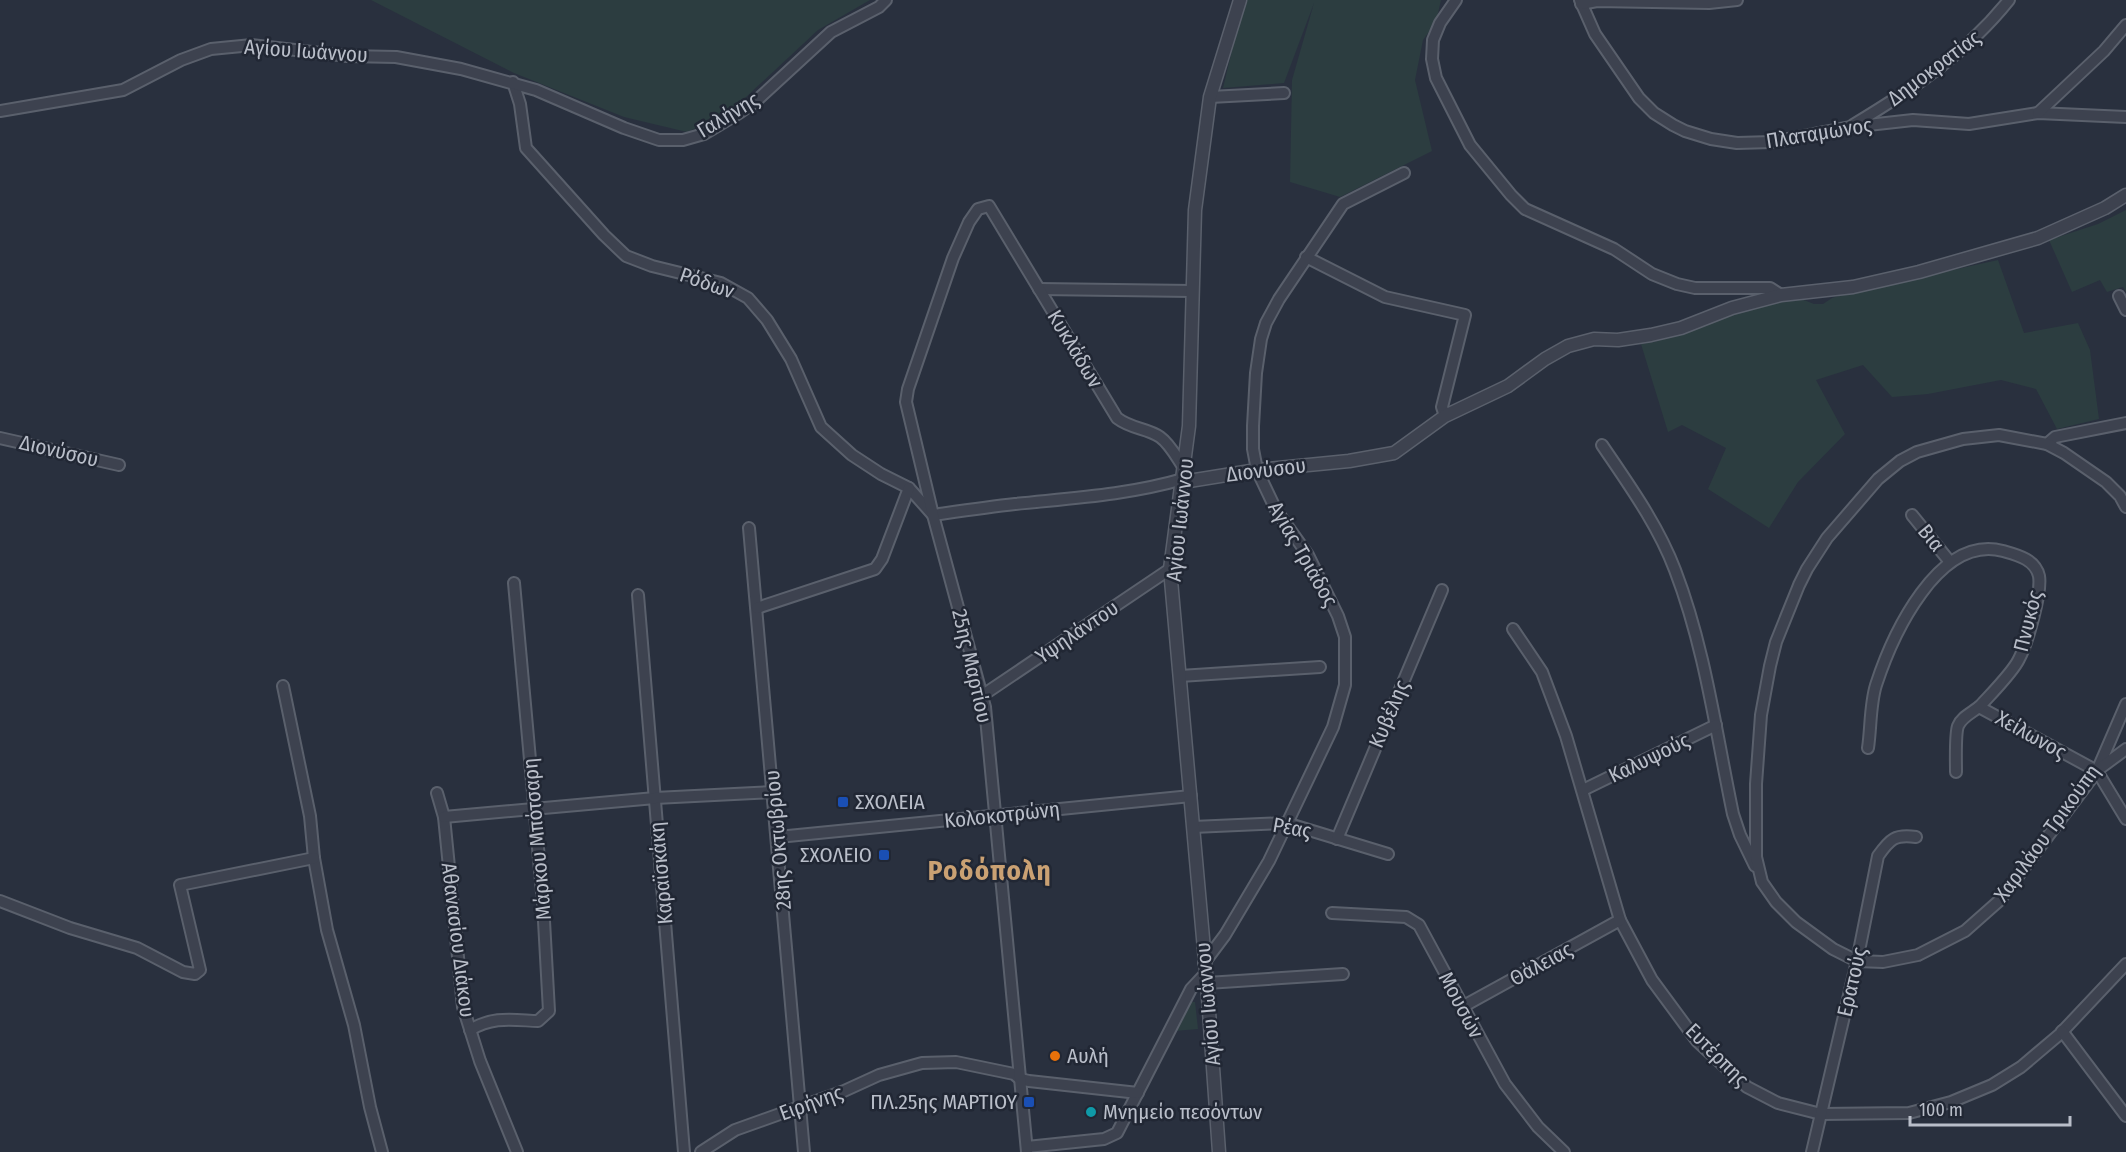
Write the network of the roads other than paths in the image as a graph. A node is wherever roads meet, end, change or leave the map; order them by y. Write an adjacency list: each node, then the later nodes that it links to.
1 (886, 0): 8 (street, Γαλήνης)
2 (1240, 0): 10 (street, Αγίου Ιωάννου)
3 (1456, 0): 21 (street)
4 (1737, 0): 6 (street)
5 (2009, 0): 14 (street, Δημοκρατίας)
6 (1580, 2): 14 (street, Πλαταμώνος)
7 (2126, 26): 12 (street)
8 (513, 82): 11 (street, Αγίου Ιωάννου); 32 (street, Ρόδων)
9 (1284, 93): 10 (street)
10 (1210, 97): 20 (street, Αγίου Ιωάννου)
11 (0, 111)
12 (2038, 113): 13 (street, Πλαταμώνος); 14 (street, Πλαταμώνος)
13 (2126, 117)
14 (1850, 127)
15 (1404, 173): 18 (street, Αγίας Τριάδος)
16 (2126, 195): 21 (street, Διονύσου)
17 (989, 206): 19 (street, Κυκλάδων); 34 (street, 25ης Μαρτίου)
18 (1306, 257): 24 (street); 30 (street, Αγίας Τριάδος)
19 (1039, 289): 20 (street); 31 (street, Κυκλάδων)
20 (1192, 291): 31 (street, Αγίου Ιωάννου)
21 (1781, 295): 24 (street, Διονύσου)
22 (2119, 296): 23 (street)
23 (2126, 310)
24 (1444, 416): 30 (street, Διονύσου)
25 (2126, 423): 27 (street)
26 (0, 438): 29 (street, Διονύσου)
27 (2047, 444): 33 (street, Χαριλάου Τρικούπη); 71 (street, Χαριλάου Τρικούπη)
28 (1602, 445): 50 (street)
29 (119, 465)
30 (1257, 470): 31 (street, Διονύσου); 64 (street, Αγίας Τριάδος)
31 (1184, 473): 34 (street, Διονύσου); 38 (street, Αγίου Ιωάννου)
32 (909, 488): 34 (street, Ρόδων); 42 (street)
33 (2126, 507)
34 (933, 515): 47 (street, 25ης Μαρτίου)
35 (1912, 515): 37 (street, Βια)
36 (749, 528): 42 (street, 28ης Οκτωβρίου)
37 (1950, 562): 49 (street, Πνυκός); 51 (street, Πνυκός)
38 (1170, 569): 45 (street, Αγίου Ιωάννου); 47 (street, Υψηλάντου)
39 (514, 583): 60 (street, Μάρκου Μπότσαρη)
40 (1442, 590): 68 (street, Κυβέλης)
41 (638, 595): 59 (street, Καραϊσκάκη)
42 (757, 608): 56 (street, 28ης Οκτωβρίου)
43 (1513, 629): 55 (street, Ευτέρπης)
44 (1320, 667): 45 (street)
45 (1180, 676): 58 (street, Αγίου Ιωάννου)
46 (283, 686): 70 (street)
47 (983, 695): 61 (street, 25ης Μαρτίου)
48 (2126, 704): 54 (street, Χαριλάου Τρικούπη)
49 (1979, 707): 53 (street, Πνυκός); 54 (street, Χείλωνος)
50 (1716, 725): 55 (street, Καλυψούς); 71 (street)
51 (1868, 748)
52 (2126, 748): 54 (street)
53 (1956, 771)
54 (2097, 771): 63 (street); 75 (street, Χαριλάου Τρικούπη)
55 (1583, 790): 74 (street, Ευτέρπης)
56 (774, 792): 59 (street); 66 (street, 28ης Οκτωβρίου)
57 (438, 793): 62 (street, Αθανασίου Διάκου)
58 (1191, 796): 61 (street, Κολοκοτρώνη); 65 (street, Αγίου Ιωάννου)
59 (655, 798): 60 (street); 90 (street, Καραϊσκάκη)
60 (535, 809): 62 (street); 80 (street, Μάρκου Μπότσαρη)
61 (997, 815): 66 (street, Κολοκοτρώνη); 82 (street, 25ης Μαρτίου)
62 (444, 817): 80 (street, Αθανασίου Διάκου)
63 (2126, 819)
64 (1286, 823): 65 (street, Ρέας); 68 (street, Ρέας); 77 (street, Αγίας Τριάδος)
65 (1193, 827): 77 (street, Αγίου Ιωάννου)
66 (778, 837): 84 (street, 28ης Οκτωβρίου)
67 (1916, 837): 75 (street, Ερατούς)
68 (1336, 839): 69 (street, Ρέας)
69 (1388, 854)
70 (314, 858): 72 (street); 88 (street)
71 (1759, 875): 75 (street, Χαριλάου Τρικούπη)
72 (0, 900)
73 (1332, 913): 79 (street, Μουσών)
74 (1620, 921): 79 (street, Θάλειας); 85 (street, Ευτέρπης)
75 (1857, 961): 85 (street, Ερατούς)
76 (2126, 964): 81 (street, Ευτέρπης)
77 (1206, 973): 78 (street); 83 (street); 93 (street, Αγίου Ιωάννου)
78 (1343, 974)
79 (1462, 1007): 94 (street, Μουσών)
80 (470, 1029): 89 (street, Αθανασίου Διάκου)
81 (2062, 1031): 85 (street, Ευτέρπης); 86 (street)
82 (1020, 1079): 83 (street, Ειρήνης); 84 (street, Ειρήνης); 87 (street, 25ης Μαρτίου)
83 (1138, 1094): 87 (street)
84 (801, 1107): 91 (street, Ειρήνης); 92 (street, 28ης Οκτωβρίου)
85 (1821, 1114): 95 (street, Ερατούς)
86 (2126, 1116)
87 (1027, 1150)
88 (382, 1152)
89 (518, 1152)
90 (684, 1152)
91 (701, 1152)
92 (804, 1152)
93 (1219, 1152)
94 (1564, 1152)
95 (1812, 1152)

